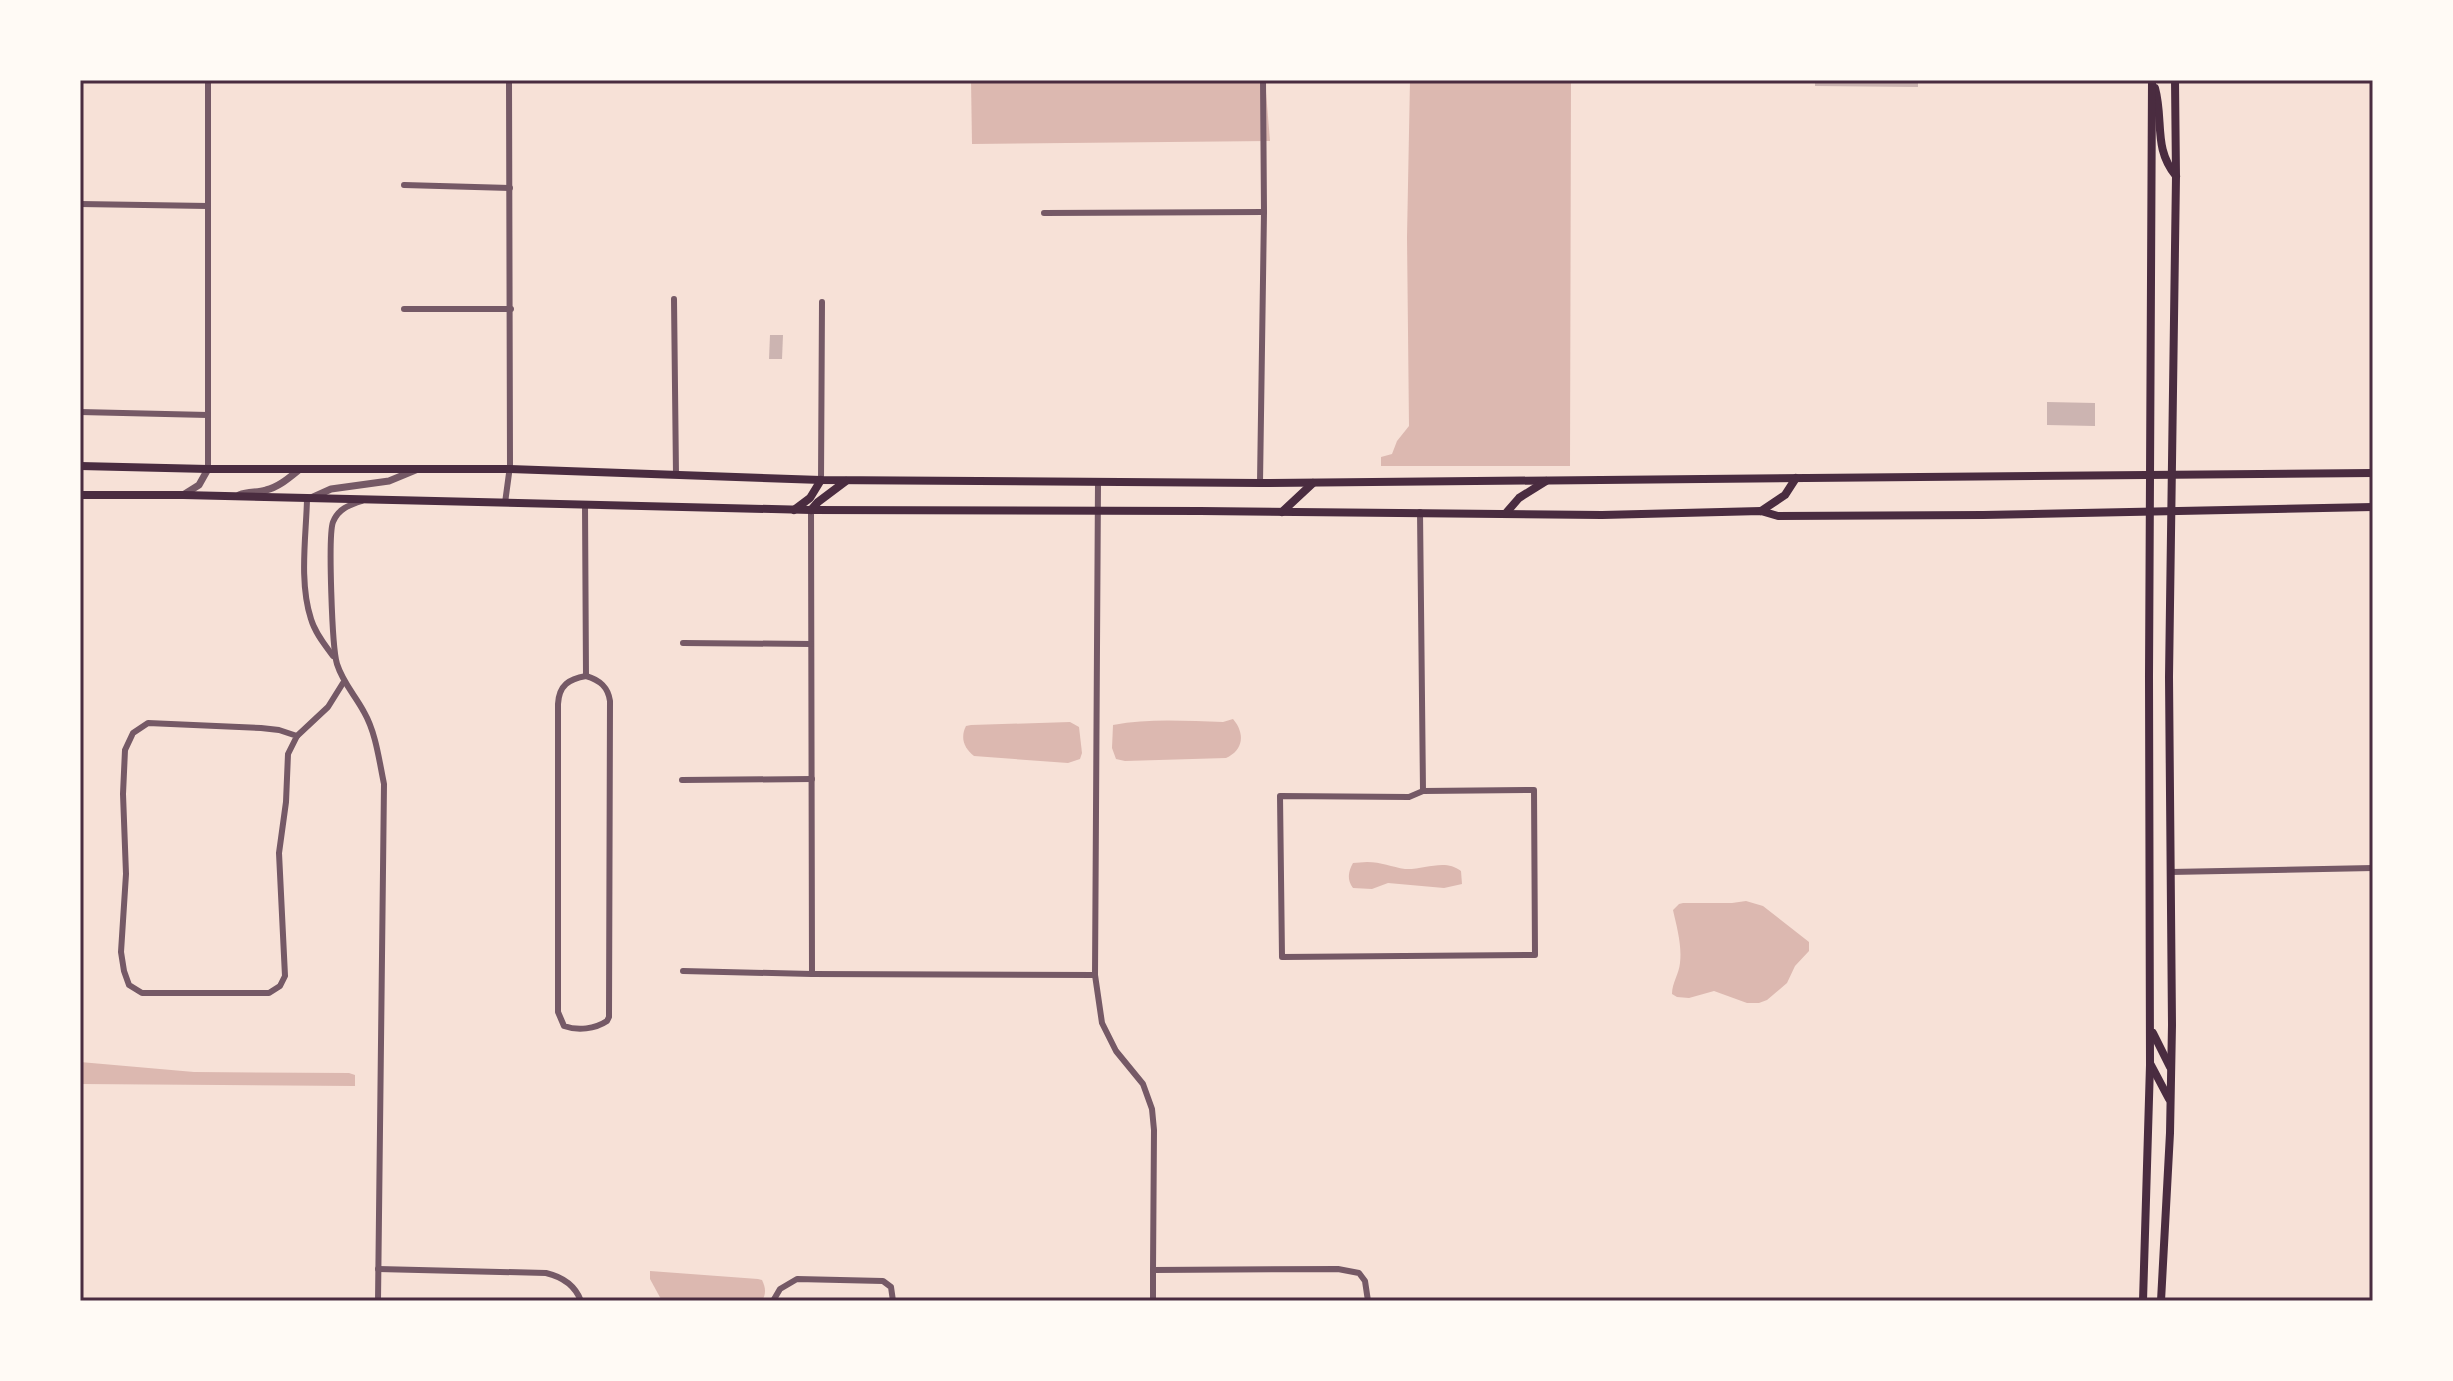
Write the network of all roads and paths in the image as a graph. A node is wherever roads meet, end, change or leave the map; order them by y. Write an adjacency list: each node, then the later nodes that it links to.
1 (208, 80): 10 (street)
2 (509, 80): 8 (street)
3 (1263, 80): 11 (street)
4 (2153, 80): 6 (main road); 25 (main road)
5 (2175, 80): 6 (main road)
6 (2176, 176): 26 (main road)
7 (404, 185): 8 (street)
8 (510, 188): 16 (street)
9 (80, 204): 10 (street)
10 (208, 206): 18 (street)
11 (1264, 212): 12 (street); 33 (street)
12 (1044, 213)
13 (674, 299): 27 (street)
14 (822, 302): 29 (street)
15 (404, 309): 16 (street)
16 (511, 309): 23 (street)
17 (80, 412): 18 (street)
18 (208, 415): 21 (street)
19 (80, 466): 21 (main road)
20 (301, 468): 21 (main road); 22 (main road); 37 (street)
21 (208, 469): 36 (street)
22 (420, 469): 23 (main road); 38 (street)
23 (510, 469): 27 (main road); 40 (street)
24 (2373, 473): 26 (main road)
25 (2151, 474): 26 (main road); 28 (main road); 49 (main road)
26 (2170, 474): 50 (main road)
27 (676, 475): 29 (main road)
28 (1796, 478): 31 (main road); 45 (main road)
29 (821, 480): 30 (main road); 43 (main road)
30 (846, 480): 32 (main road); 44 (main road)
31 (1547, 481): 34 (main road); 51 (main road)
32 (1098, 483): 33 (main road); 46 (street)
33 (1260, 483): 34 (main road)
34 (1313, 483): 47 (main road)
35 (80, 495): 36 (main road)
36 (183, 495): 37 (main road)
37 (234, 497): 38 (main road)
38 (307, 500): 39 (main road); 54 (street)
39 (362, 501): 40 (main road); 54 (street)
40 (505, 503): 41 (main road)
41 (585, 505): 43 (main road); 55 (street)
42 (2373, 507): 50 (main road)
43 (793, 510): 44 (main road)
44 (811, 510): 46 (main road); 53 (street)
45 (1761, 511): 49 (main road); 51 (main road)
46 (1099, 512): 47 (main road); 65 (street)
47 (1282, 512): 48 (main road)
48 (1420, 512): 51 (main road); 60 (street)
49 (2151, 512): 50 (main road); 66 (main road)
50 (2171, 512): 62 (main road)
51 (1506, 513)
52 (683, 643): 53 (street)
53 (811, 644): 58 (street)
54 (335, 659): 56 (street)
55 (586, 676): 55 (street)
56 (343, 683): 57 (street); 70 (street)
57 (297, 736): 57 (street)
58 (812, 779): 59 (street); 64 (street)
59 (682, 780)
60 (1423, 791): 60 (street)
61 (2373, 868): 62 (street)
62 (2170, 872): 68 (main road)
63 (683, 971): 64 (street)
64 (812, 974): 65 (street)
65 (1095, 975): 71 (street)
66 (2150, 1028): 67 (main road); 68 (main road)
67 (2150, 1065): 69 (main road); 78 (main road)
68 (2171, 1070): 69 (main road)
69 (2171, 1102): 79 (main road)
70 (378, 1269): 72 (street); 73 (street)
71 (1153, 1270): 76 (street); 77 (street)
72 (378, 1301)
73 (581, 1301)
74 (773, 1301): 75 (street)
75 (893, 1301)
76 (1153, 1301)
77 (1368, 1301)
78 (2143, 1301)
79 (2161, 1301)

